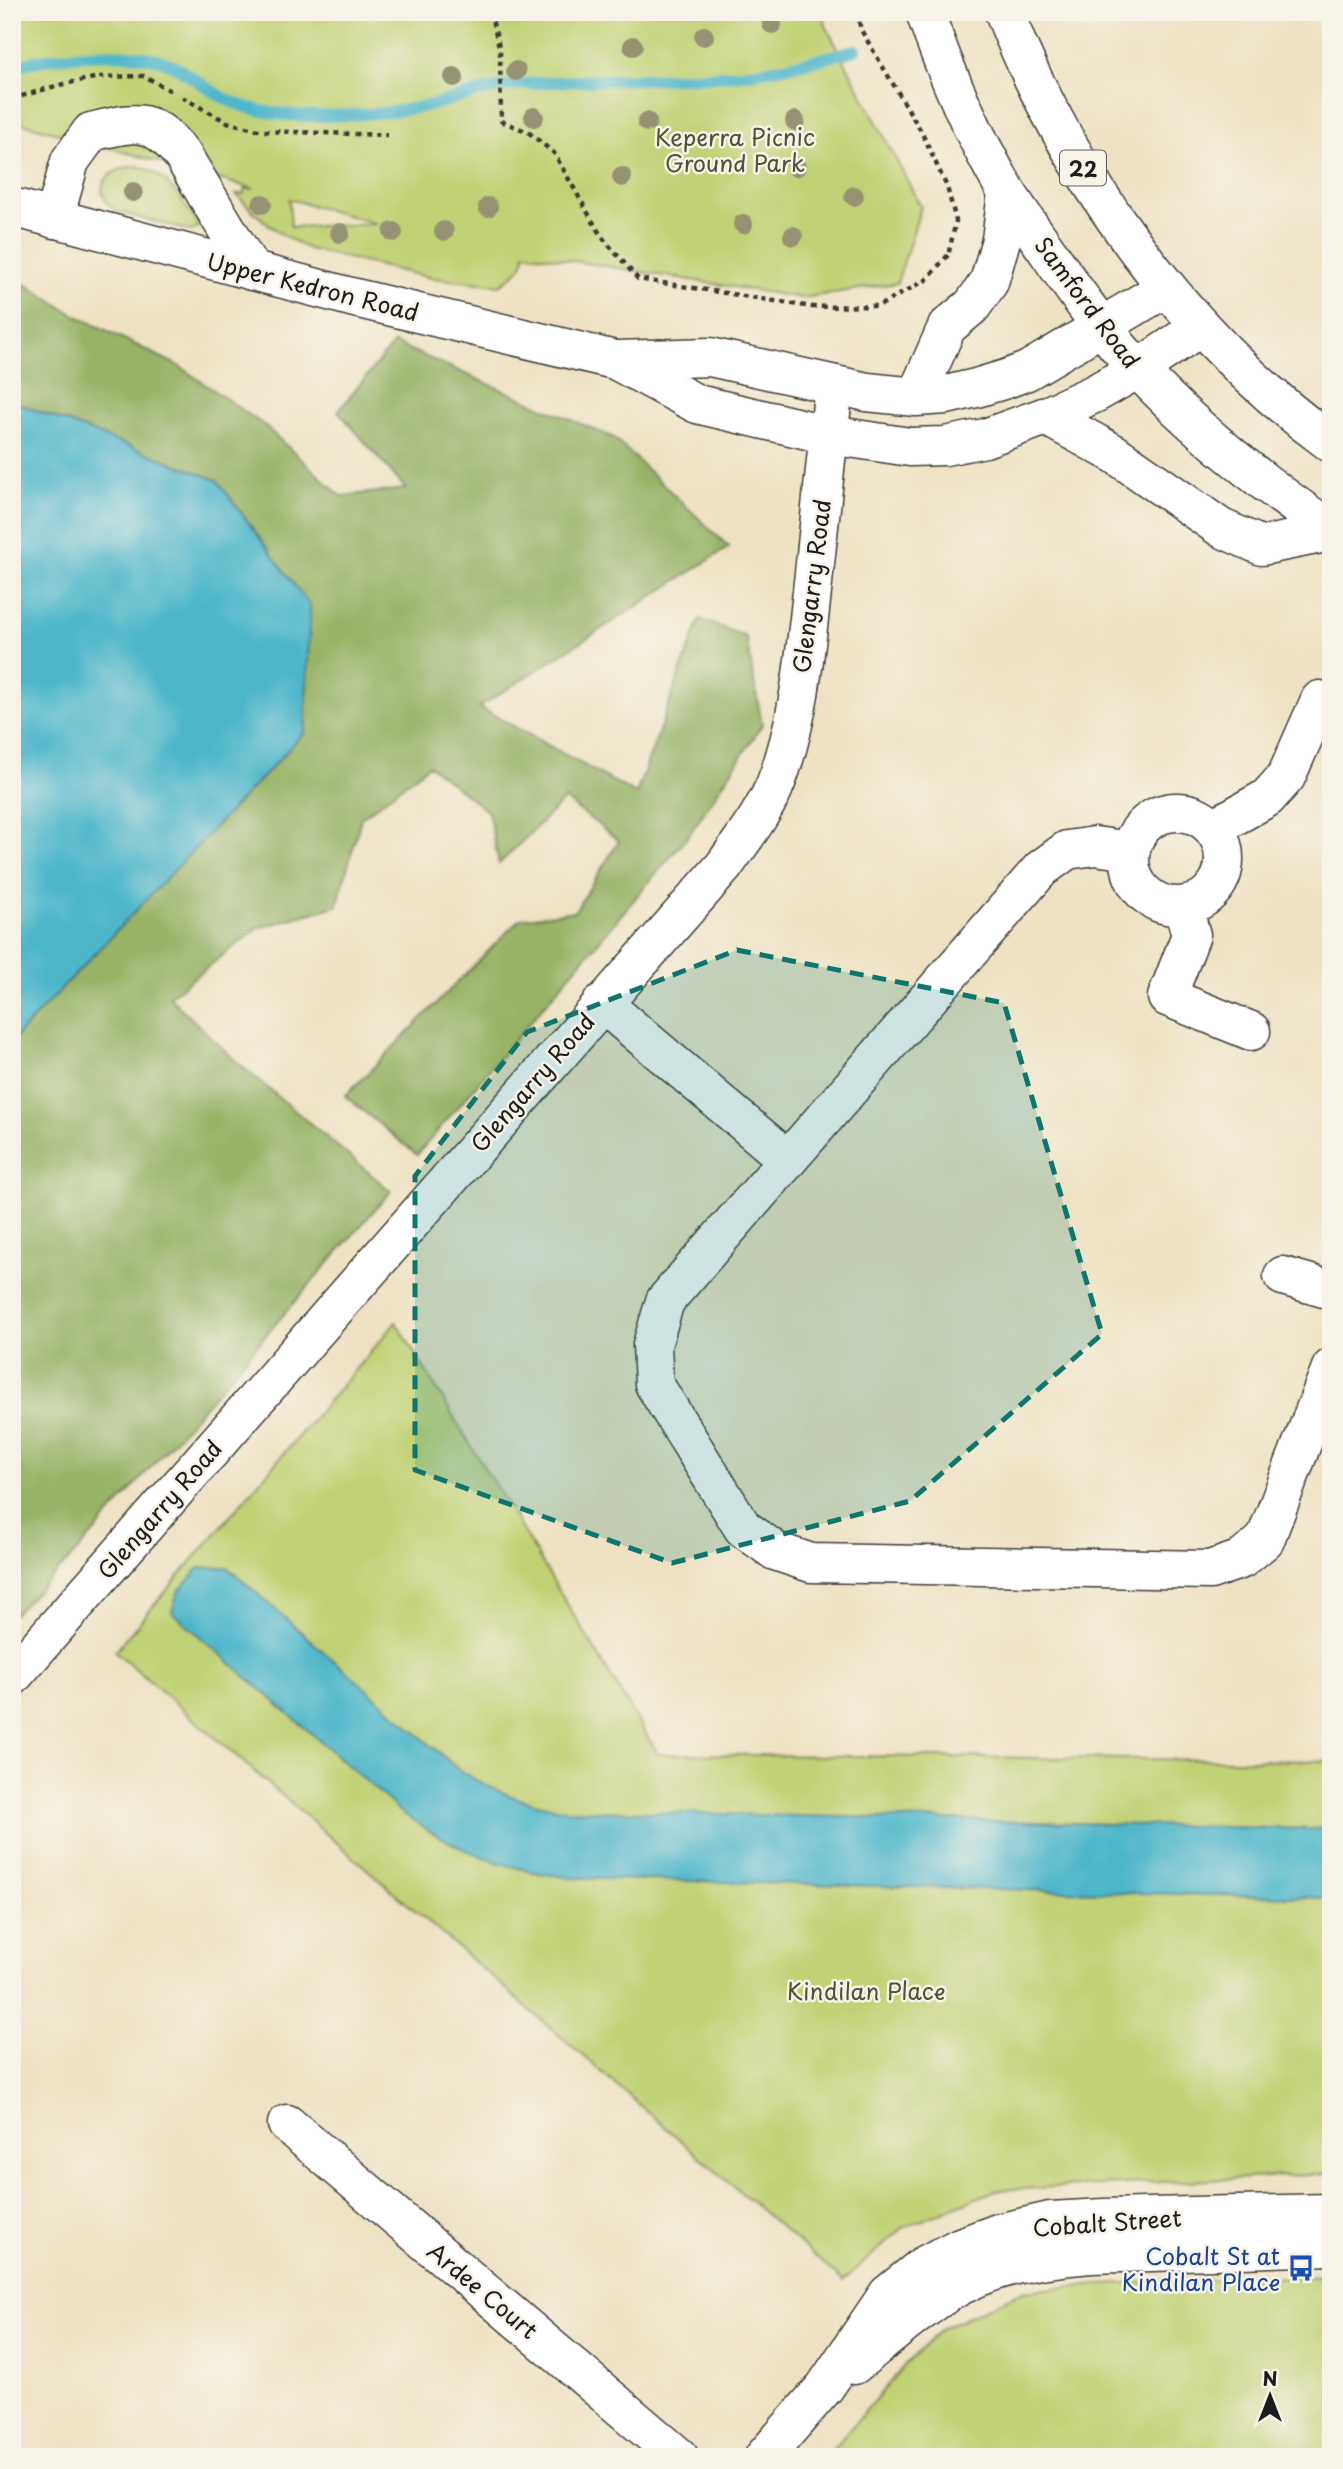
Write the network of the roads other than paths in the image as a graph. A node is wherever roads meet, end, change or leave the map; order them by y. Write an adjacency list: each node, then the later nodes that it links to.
1 (925, 12): 3 (street, Samford Road)
2 (1004, 12): 7 (street, 22)
3 (1007, 192): 8 (street, Samford Road); 13 (street)
4 (12, 207): 5 (street, Upper Kedron Road)
5 (54, 219): 6 (street, Upper Kedron Road); 6 (street)
6 (252, 271): 10 (street, Upper Kedron Road)
7 (1166, 288): 8 (street, Upper Kedron Road); 9 (street, 22)
8 (1102, 327): 11 (street, Samford Road); 13 (street, Upper Kedron Road)
9 (1200, 327): 11 (street, Upper Kedron Road); 16 (street, 22)
10 (615, 360): 12 (street, Upper Kedron Road); 15 (street, Upper Kedron Road)
11 (1138, 369): 14 (street, Upper Kedron Road); 17 (street, Samford Road)
12 (834, 385): 13 (street, Upper Kedron Road); 15 (street, Glengarry Road)
13 (916, 397)
14 (1046, 416): 15 (street, Upper Kedron Road); 17 (street)
15 (829, 435): 22 (street, Glengarry Road)
16 (1331, 443)
17 (1331, 531)
18 (1320, 700): 19 (street)
19 (1213, 828): 20 (street); 21 (street)
20 (1130, 851): 21 (street); 24 (street)
21 (1183, 906): 23 (street)
22 (602, 1003): 24 (street); 28 (street, Glengarry Road)
23 (1251, 1031)
24 (788, 1160): 27 (street)
25 (1283, 1276): 26 (street)
26 (1331, 1290)
27 (1331, 1368)
28 (12, 1677)
29 (287, 2124): 33 (street, Ardee Court)
30 (1331, 2213): 32 (street, Cobalt Street)
31 (1331, 2246): 32 (street, Cobalt Street)
32 (825, 2387): 34 (street, Cobalt Street)
33 (679, 2457)
34 (764, 2457)

